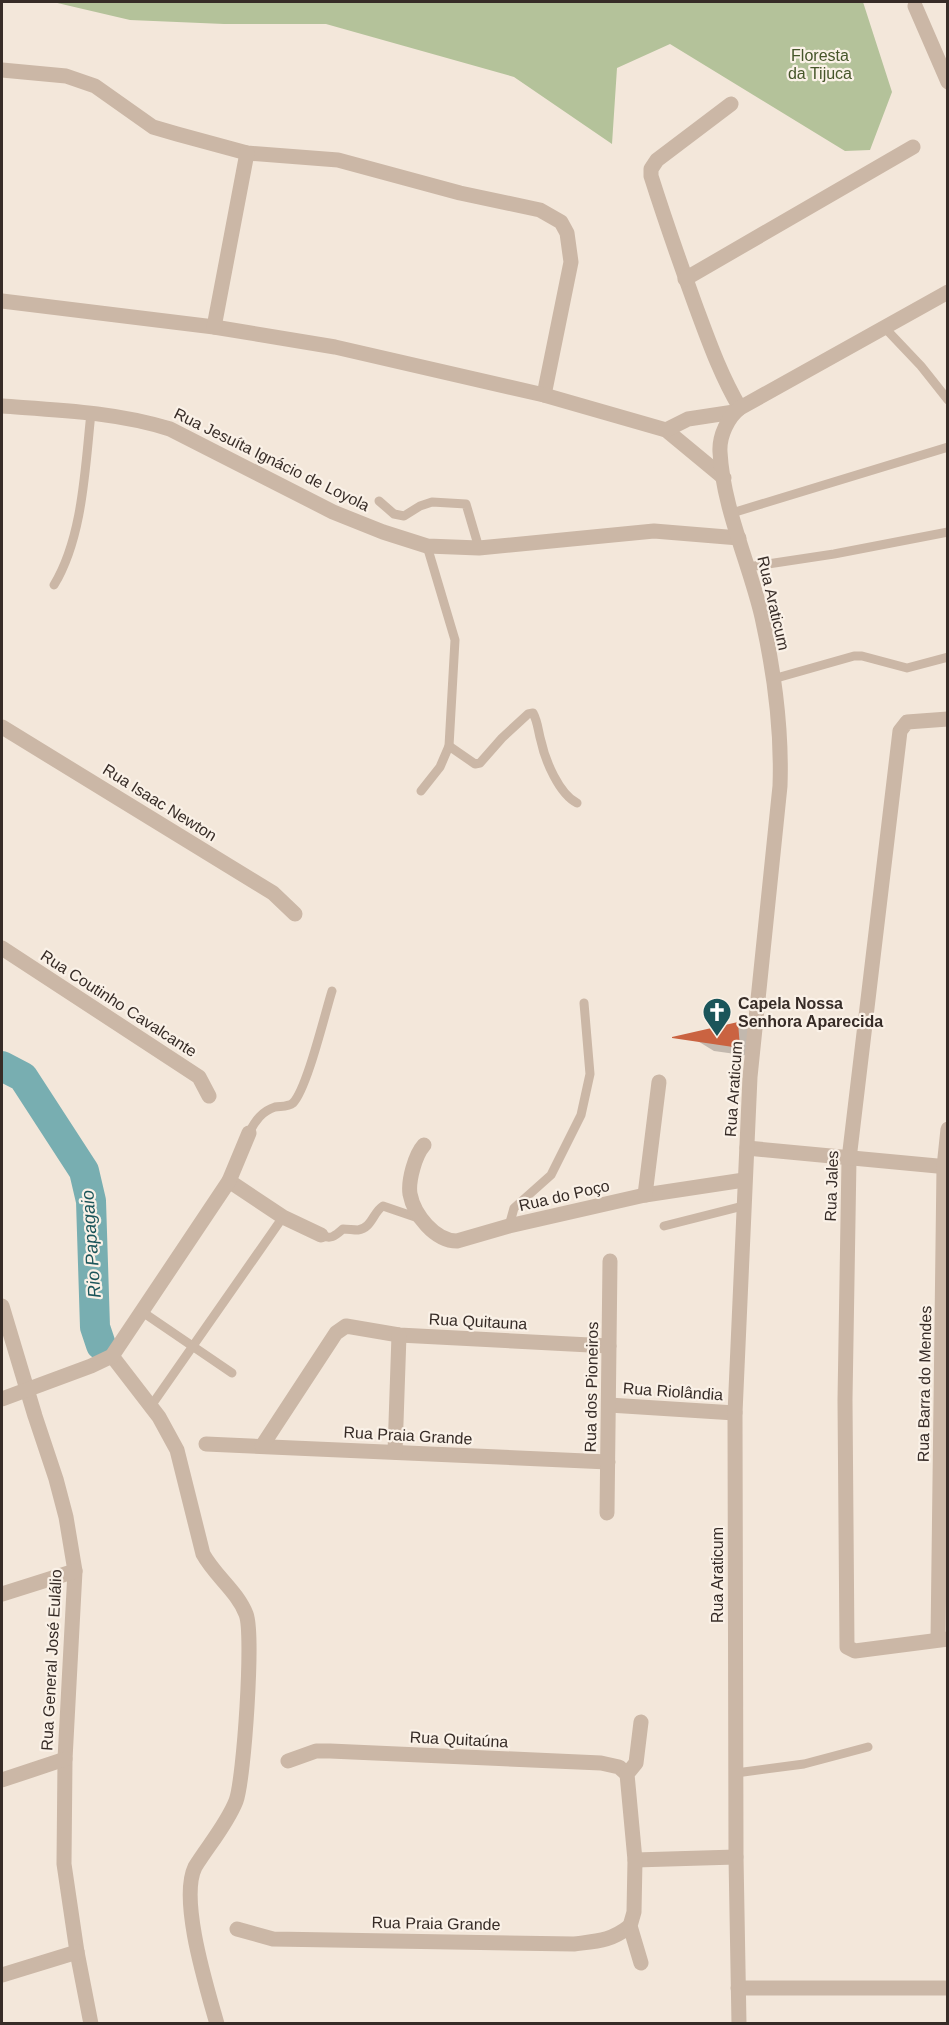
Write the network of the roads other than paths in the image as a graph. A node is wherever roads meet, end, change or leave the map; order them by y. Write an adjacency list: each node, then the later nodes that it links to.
1 (915, 6): 3 (street)
2 (2, 70): 6 (street)
3 (948, 82)
4 (731, 104): 7 (street)
5 (913, 147): 7 (street)
6 (247, 153): 10 (street); 12 (street)
7 (686, 279): 15 (street)
8 (948, 292): 11 (street)
9 (2, 301): 10 (street)
10 (214, 327): 12 (street)
11 (884, 327): 13 (lane); 15 (street)
12 (544, 395): 17 (street)
13 (948, 400)
14 (2, 406): 16 (street, Rua Jesuíta Ignácio de Loyola)
15 (737, 410): 17 (street); 19 (street, Rua Araticum)
16 (91, 413): 24 (street, Rua Jesuíta Ignácio de Loyola); 27 (lane)
17 (666, 430): 19 (street)
18 (948, 447): 21 (lane)
19 (724, 478): 21 (street, Rua Araticum)
20 (379, 501): 25 (lane)
21 (732, 513): 23 (street, Rua Araticum)
22 (948, 532): 26 (lane)
23 (739, 538): 25 (street, Rua Jesuíta Ignácio de Loyola); 26 (street, Rua Araticum)
24 (428, 546): 25 (street, Rua Jesuíta Ignácio de Loyola); 32 (lane)
25 (479, 548)
26 (748, 567): 29 (street, Rua Araticum)
27 (54, 585)
28 (948, 657): 29 (lane)
29 (773, 679): 44 (street, Rua Araticum)
30 (948, 719): 45 (street, Rua Jales)
31 (2, 727): 35 (street, Rua Isaac Newton)
32 (450, 746): 33 (lane); 34 (lane)
33 (421, 791)
34 (577, 803)
35 (295, 914)
36 (2, 948): 40 (street, Rua Coutinho Cavalcante)
37 (332, 991): 42 (lane)
38 (584, 1003): 53 (lane)
39 (659, 1082): 49 (street)
40 (209, 1096)
41 (948, 1129): 46 (street, Rua Barra do Mendes)
42 (249, 1133): 48 (street)
43 (424, 1145): 52 (street, Rua do Poço)
44 (747, 1148): 45 (street); 47 (street, Rua Araticum)
45 (849, 1159): 46 (street); 77 (street, Rua Jales)
46 (946, 1167): 66 (street, Rua Barra do Mendes)
47 (744, 1180): 49 (street, Rua do Poço); 50 (street, Rua Araticum)
48 (230, 1181): 51 (street); 58 (street)
49 (645, 1195): 53 (street, Rua do Poço)
50 (743, 1206): 54 (lane); 69 (street, Rua Araticum)
51 (283, 1217): 55 (street); 60 (lane)
52 (422, 1219): 53 (street, Rua do Poço); 55 (lane)
53 (509, 1226)
54 (664, 1226)
55 (321, 1235)
56 (610, 1261): 61 (street, Rua dos Pioneiros)
57 (2, 1306): 64 (street, Rua General José Eulálio)
58 (141, 1311): 60 (lane); 62 (street)
59 (399, 1335): 61 (street, Rua Quitauna); 71 (street, Rua Quitauna); 72 (street)
60 (192, 1346): 63 (lane); 68 (lane)
61 (609, 1346): 67 (street, Rua dos Pioneiros)
62 (112, 1356): 64 (street); 68 (street)
63 (232, 1373)
64 (27, 1391): 65 (street); 75 (street, Rua General José Eulálio)
65 (2, 1399)
66 (945, 1400): 77 (street, Rua Barra do Mendes)
67 (609, 1405): 69 (street, Rua Riolândia); 73 (street, Rua dos Pioneiros)
68 (151, 1406): 95 (street)
69 (735, 1413): 82 (street, Rua Araticum)
70 (206, 1444): 71 (street, Rua Praia Grande)
71 (262, 1446): 72 (street, Rua Praia Grande)
72 (395, 1452): 73 (street, Rua Praia Grande)
73 (608, 1462): 74 (street, Rua dos Pioneiros)
74 (607, 1514)
75 (75, 1571): 76 (street); 80 (street, Rua General José Eulálio)
76 (2, 1594)
77 (943, 1639)
78 (641, 1722): 83 (street)
79 (868, 1747): 82 (lane)
80 (65, 1759): 84 (street); 89 (street, Rua General José Eulálio)
81 (288, 1761): 83 (street, Rua Quitaúna)
82 (736, 1773): 85 (street, Rua Araticum)
83 (627, 1774): 86 (street)
84 (2, 1780)
85 (736, 1857): 86 (street); 92 (street, Rua Araticum)
86 (635, 1860): 87 (street)
87 (630, 1926): 88 (street, Rua Praia Grande); 90 (street)
88 (237, 1929)
89 (77, 1952): 91 (street); 94 (street, Rua General José Eulálio)
90 (640, 1963)
91 (2, 1975)
92 (738, 1988): 93 (street); 96 (street, Rua Araticum)
93 (948, 1988)
94 (91, 2024)
95 (217, 2024)
96 (739, 2024)

